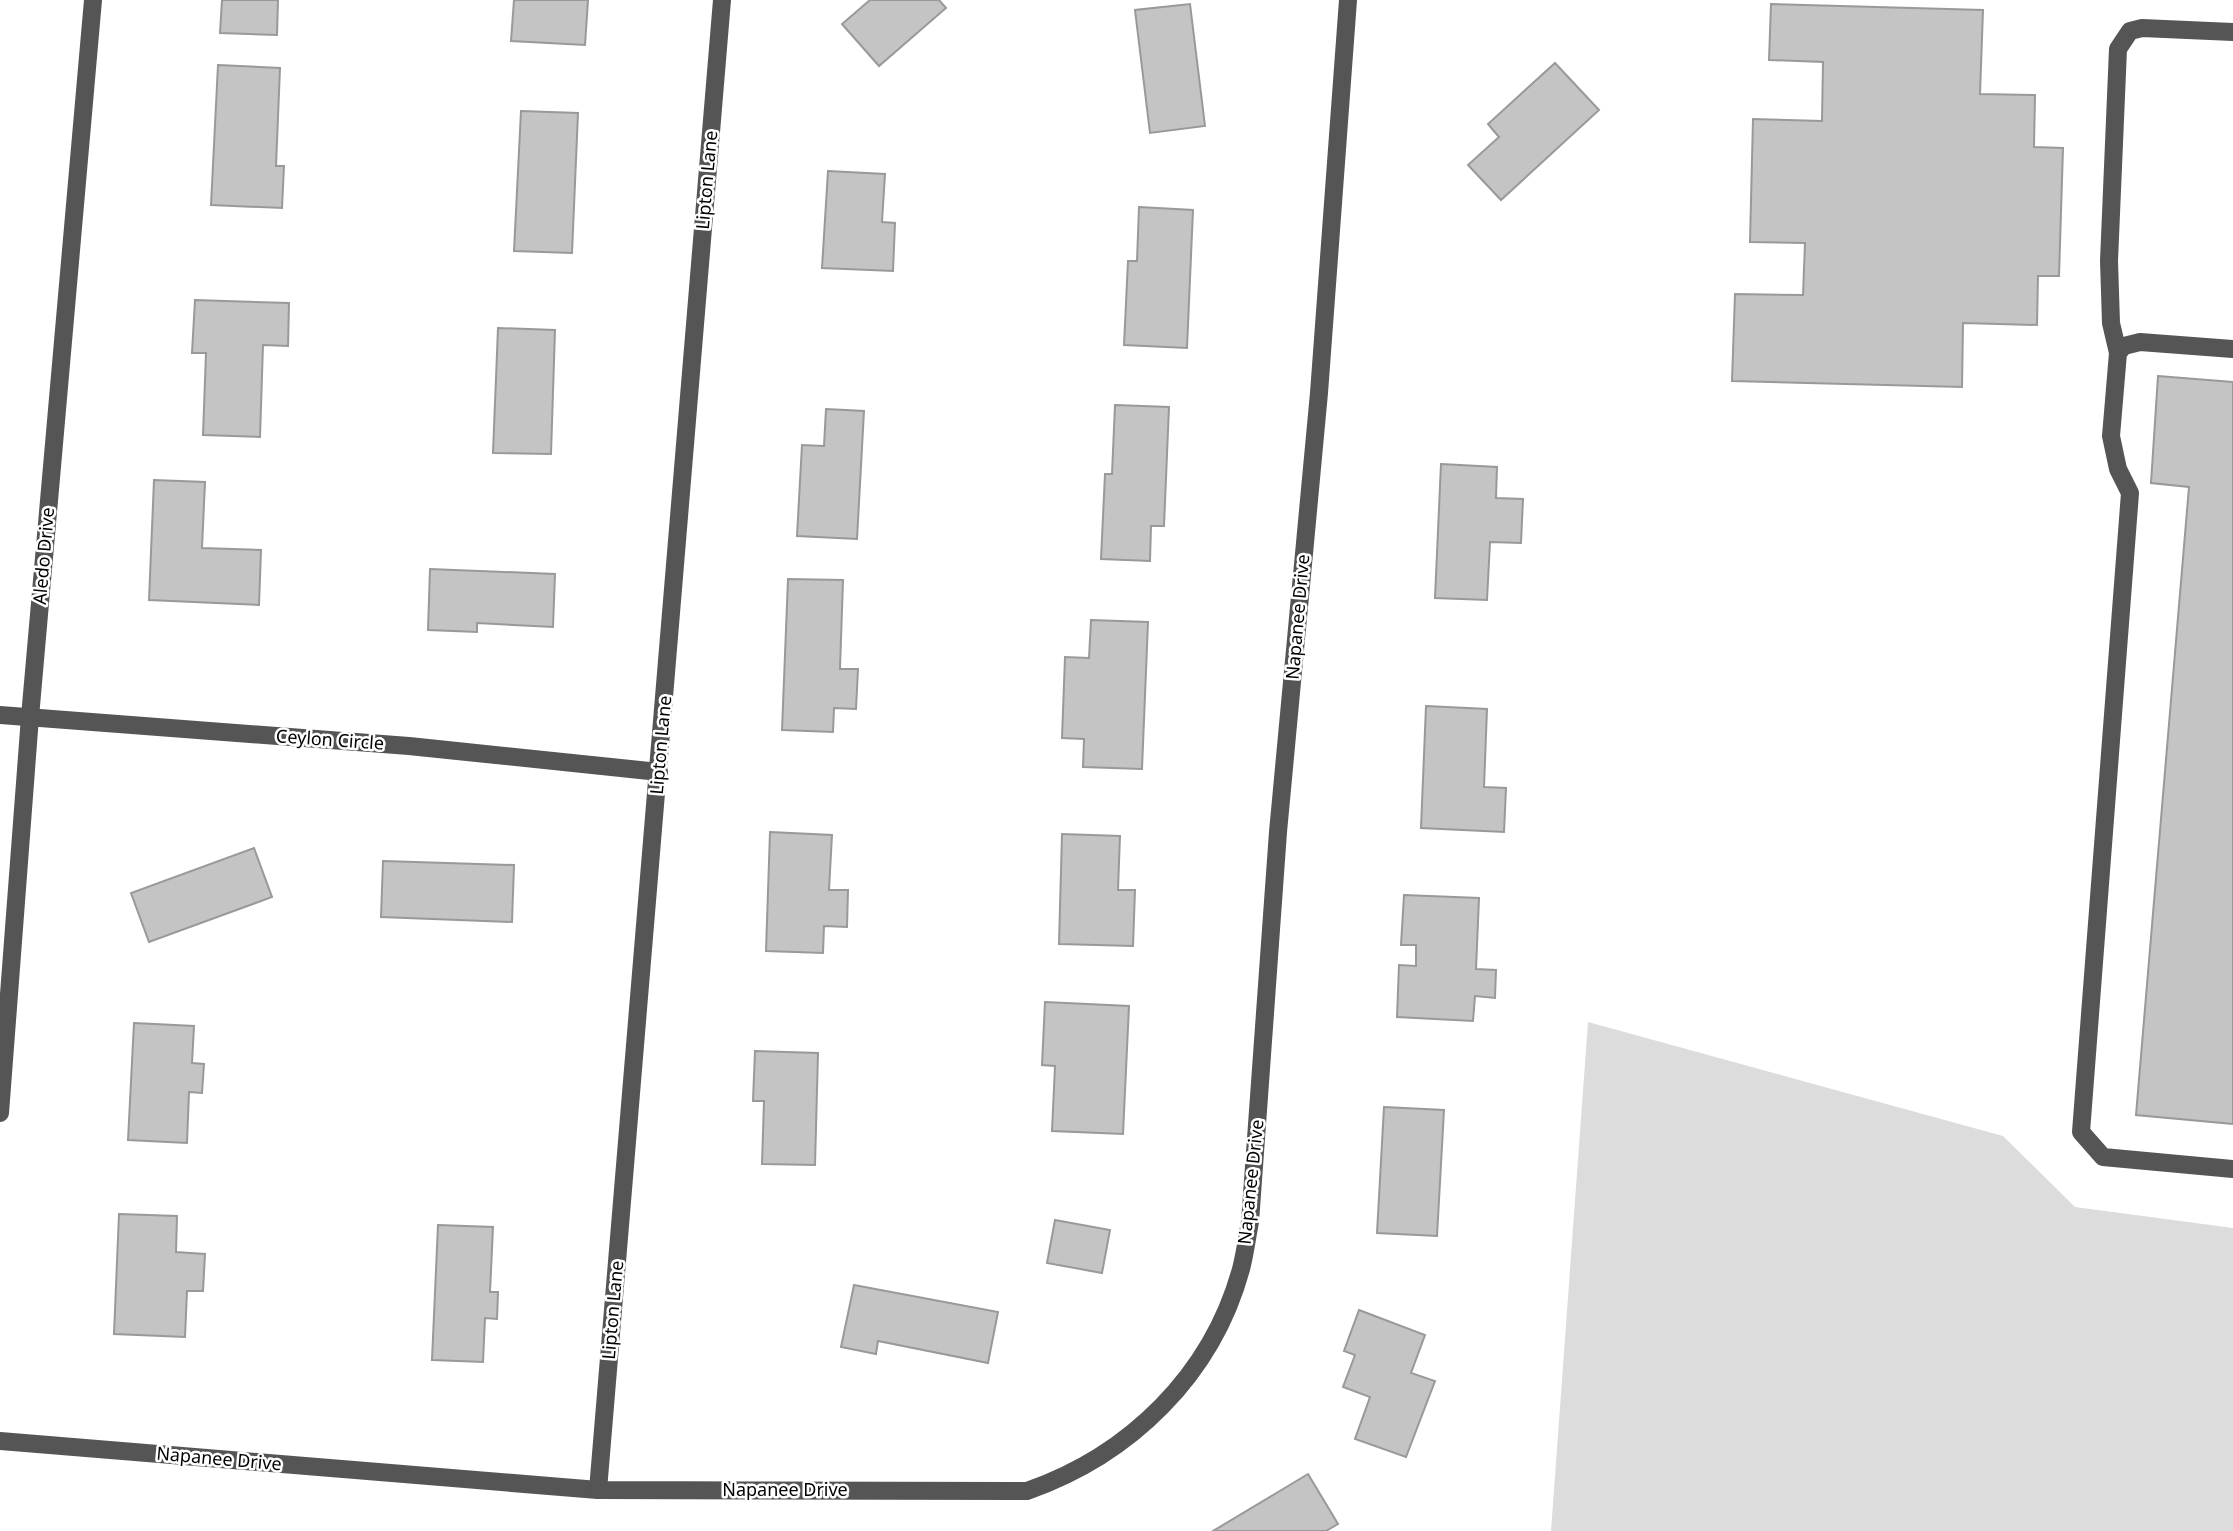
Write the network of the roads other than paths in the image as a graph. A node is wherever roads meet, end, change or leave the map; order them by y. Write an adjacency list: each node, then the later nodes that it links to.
1 (93, 0): 8 (street, Aledo Drive)
2 (722, 0): 9 (street, Lipton Lane)
3 (1348, 0): 13 (street, Napanee Drive)
4 (2233, 32): 6 (street)
5 (2233, 349): 6 (street)
6 (2118, 353): 11 (street)
7 (0, 715): 8 (street, Ceylon Circle)
8 (30, 718): 9 (street, Ceylon Circle); 10 (street, Aledo Drive)
9 (659, 772): 13 (street, Lipton Lane)
10 (0, 1113)
11 (2233, 1169)
12 (0, 1441): 13 (street, Napanee Drive)
13 (598, 1490)

